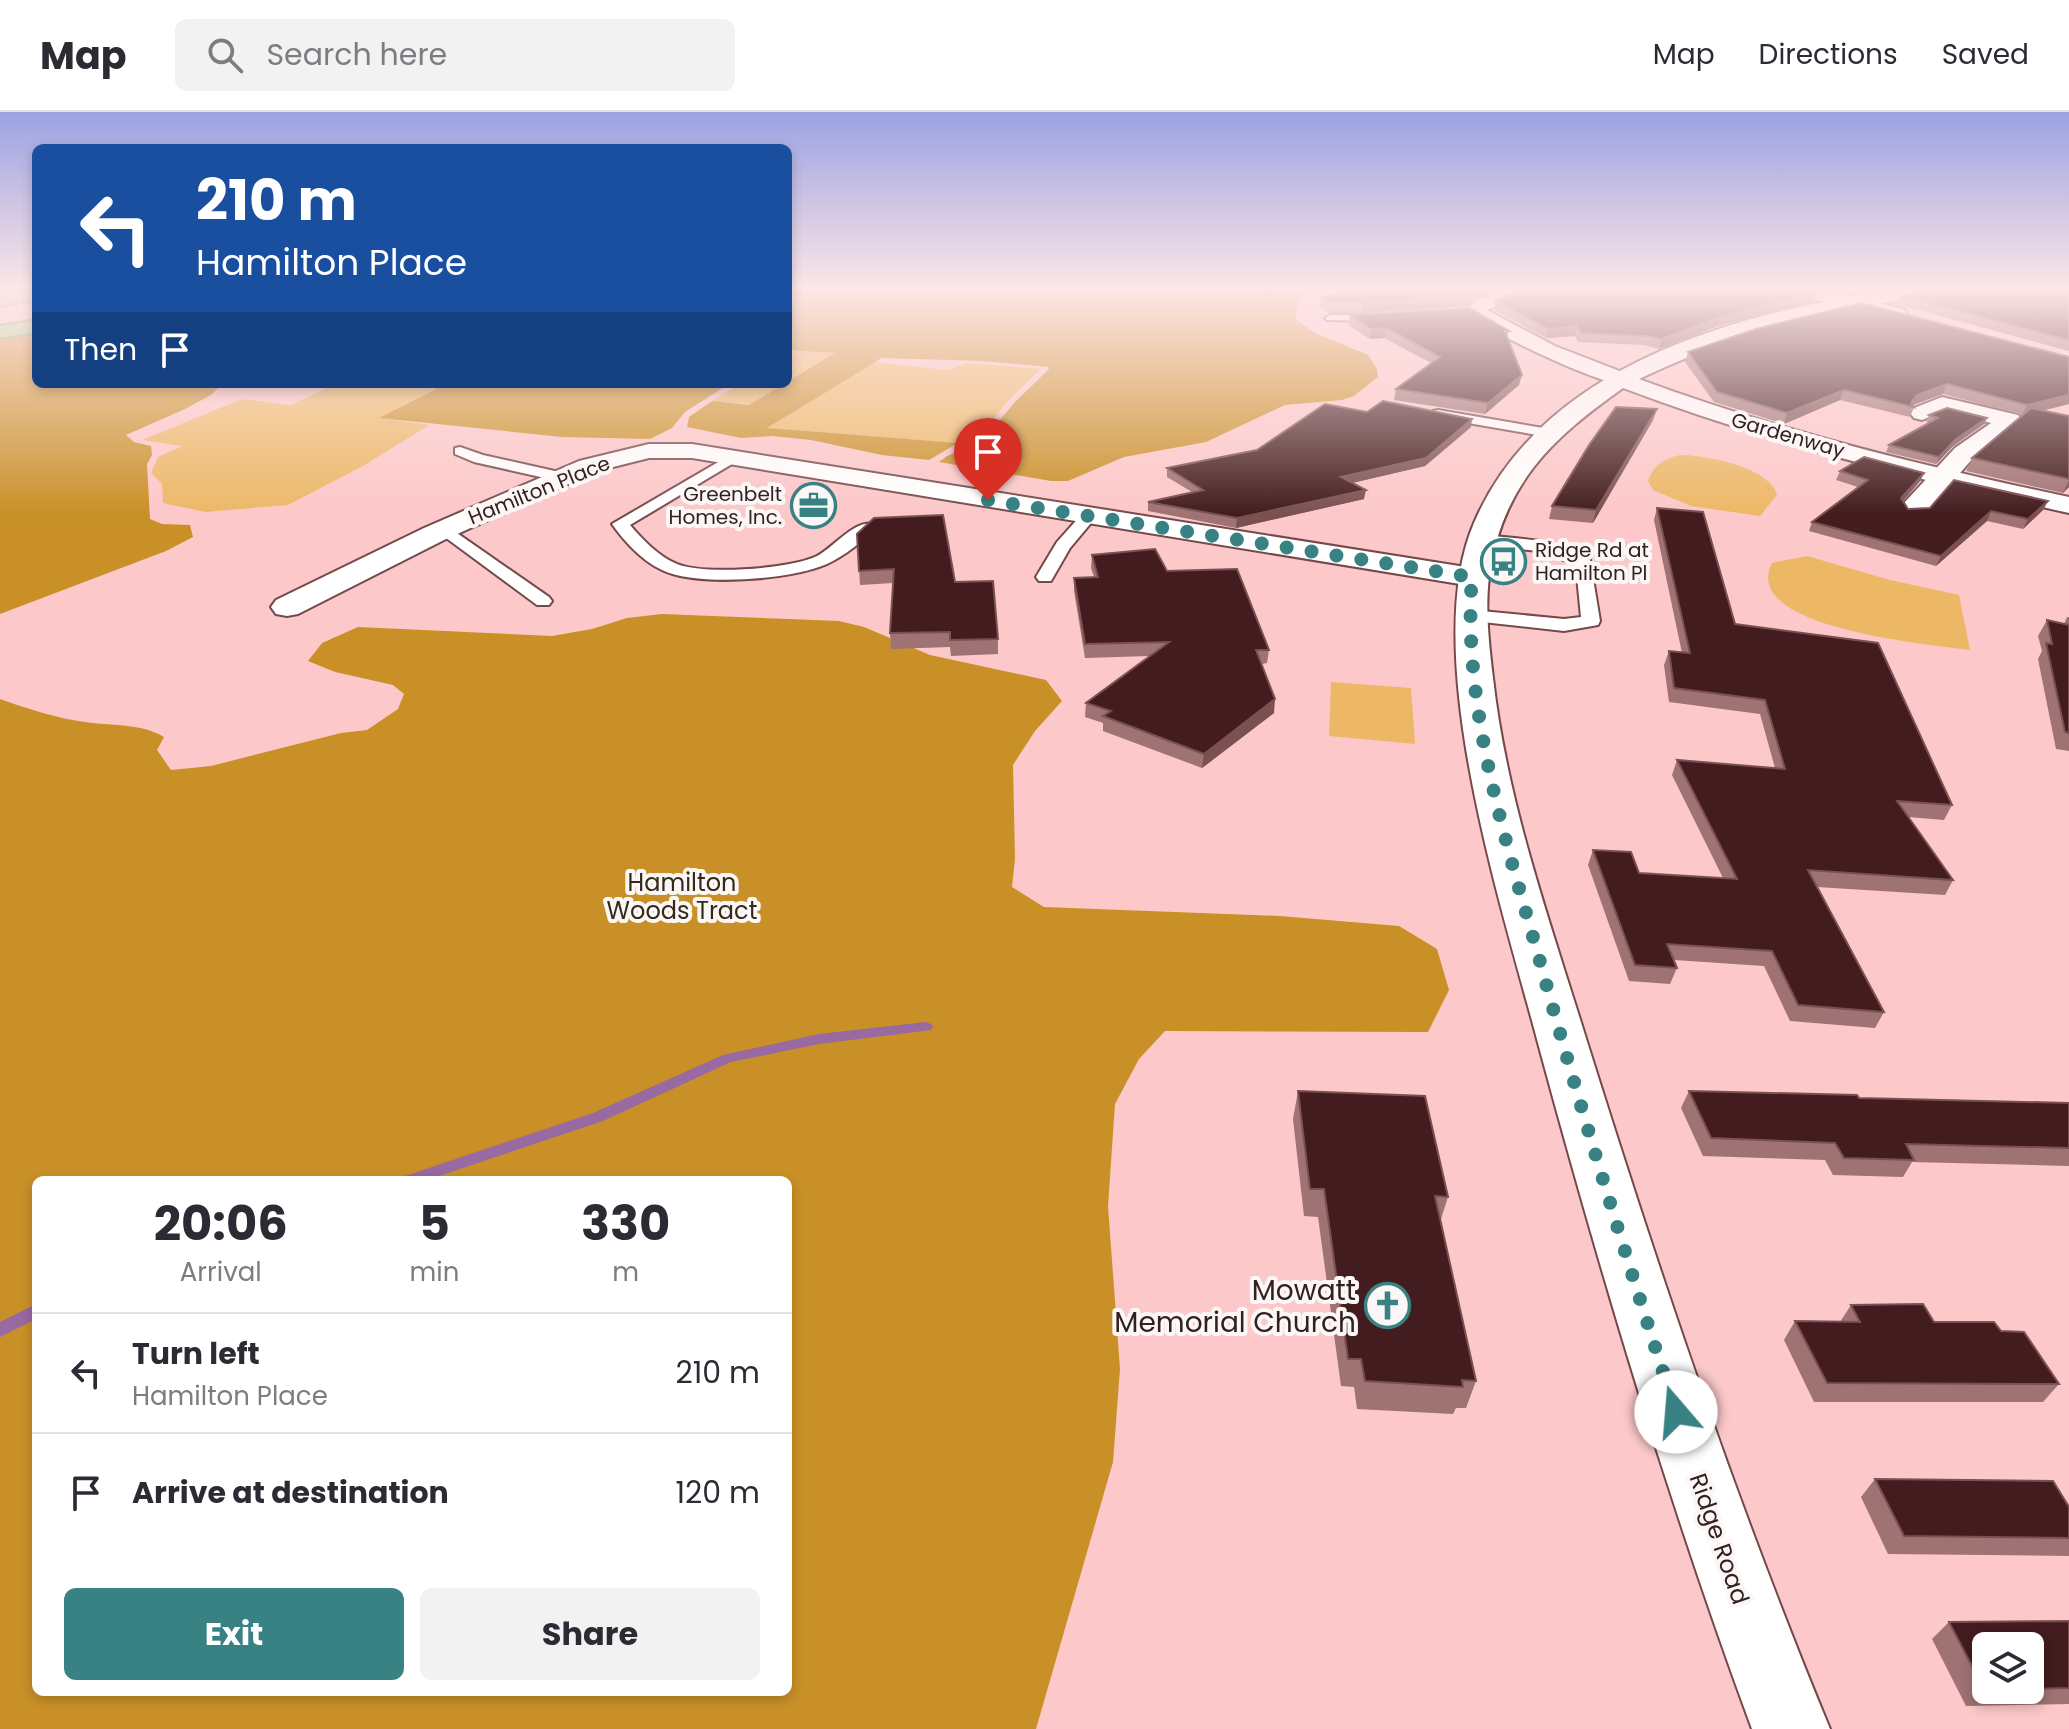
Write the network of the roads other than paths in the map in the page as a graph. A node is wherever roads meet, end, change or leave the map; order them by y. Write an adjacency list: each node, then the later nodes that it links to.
1 (1581, 363): 3 (street, Gardenway)
2 (1658, 363): 3 (street, Ridge Road)
3 (1622, 380): 6 (street, Ridge Road); 10 (street, Gardenway)
4 (1419, 411): 6 (lane)
5 (1922, 413): 10 (street)
6 (1549, 433): 17 (street, Ridge Road)
7 (460, 451): 9 (lane)
8 (732, 458): 9 (street, Hamilton Place); 13 (street, Hamilton Place); 14 (lane)
9 (563, 477): 15 (street, Hamilton Place)
10 (1944, 477): 11 (street, Gardenway); 12 (street)
11 (2069, 505)
12 (1914, 509)
13 (1088, 517): 16 (lane); 17 (street, Hamilton Place)
14 (868, 527)
15 (444, 529): 18 (lane); 19 (street, Hamilton Place)
16 (1045, 577)
17 (1475, 578): 17 (lane); 20 (street, Ridge Road)
18 (543, 601)
19 (287, 607)
20 (1791, 1729)

